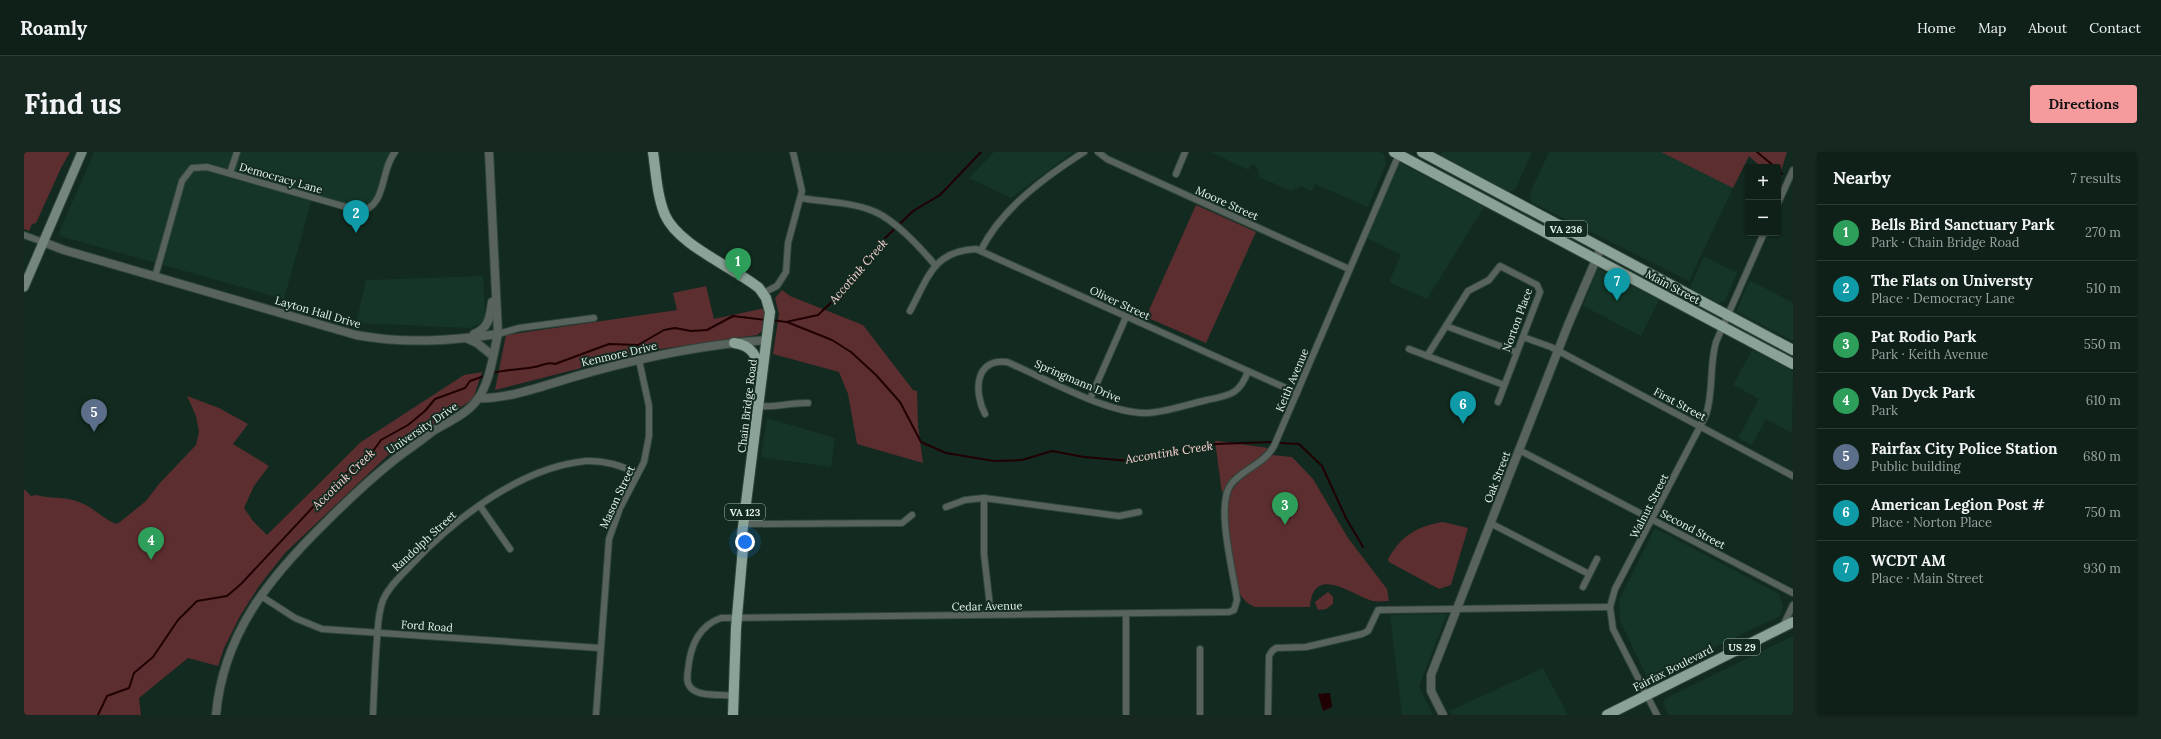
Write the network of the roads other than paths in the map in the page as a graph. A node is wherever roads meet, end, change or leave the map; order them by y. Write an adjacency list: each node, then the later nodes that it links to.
1 (82, 152): 19 (main road)
2 (237, 152): 13 (street)
3 (395, 152): 13 (street, Democracy Lane)
4 (489, 152): 27 (street, University Drive)
5 (653, 152): 28 (main road, Chain Bridge Road / VA 123)
6 (793, 152): 15 (street)
7 (1084, 152): 21 (street)
8 (1098, 152): 24 (street, Moore Street)
9 (1185, 152): 14 (street)
10 (1422, 152): 20 (main road, Main Street / VA 236)
11 (1397, 153): 22 (main road, Main Street / VA 236); 24 (street, Keith Avenue)
12 (1793, 170): 16 (street)
13 (230, 174): 25 (street, Democracy Lane)
14 (1176, 174)
15 (801, 198): 23 (street); 28 (street)
16 (1779, 200)
17 (24, 235): 19 (street)
18 (1763, 236): 32 (street, Walnut Street)
19 (43, 242): 25 (street, Layton Hall Drive); 26 (main road)
20 (1601, 248): 22 (street, Oak Street); 32 (main road, Main Street / VA 236)
21 (981, 250): 23 (street, Oliver Street); 30 (street, Oliver Street)
22 (1595, 259): 32 (main road, Main Street / VA 236); 41 (street, Oak Street)
23 (935, 265): 29 (street)
24 (1349, 269): 50 (street, Keith Avenue)
25 (155, 277): 37 (street, Layton Hall Drive)
26 (24, 287)
27 (494, 290): 34 (street, University Drive); 37 (street)
28 (763, 293): 35 (main road, Chain Bridge Road / VA 123)
29 (910, 311)
30 (1126, 317): 47 (street, Oliver Street); 52 (street)
31 (594, 318): 34 (street, Layton Hall Drive)
32 (1725, 321): 40 (main road, Main Street / VA 236); 46 (main road, Main Street / VA 236); 57 (street, Walnut Street)
33 (1446, 326): 36 (street, Norton Place); 42 (street); 43 (street, Norton Place)
34 (498, 334): 37 (street, Layton Hall Drive); 44 (street, University Drive)
35 (768, 335): 38 (street, Kenmore Drive); 49 (main road, Chain Bridge Road / VA 123)
36 (1523, 337): 41 (street, First Street); 42 (street, Norton Place)
37 (466, 338): 44 (street)
38 (734, 343): 45 (street, Kenmore Drive); 49 (main road)
39 (1409, 349): 43 (street)
40 (1793, 350)
41 (1558, 351): 57 (street, First Street); 58 (street, Oak Street)
42 (1516, 352): 48 (street, Norton Place)
43 (1428, 356): 48 (street)
44 (493, 358): 51 (street, University Drive)
45 (639, 360): 51 (street, Kenmore Drive); 59 (street, Mason Street)
46 (1793, 364)
47 (1248, 371): 50 (street, Oliver Street); 52 (street, Springmann Drive)
48 (1504, 385): 53 (street, Norton Place)
49 (761, 389): 55 (main road, Chain Bridge Road / VA 123)
50 (1297, 393): 78 (street, Keith Avenue)
51 (479, 398): 74 (street, University Drive)
52 (1090, 399): 56 (street, Springmann Drive)
53 (1498, 402)
54 (808, 403): 55 (street)
55 (759, 406): 68 (main road, Chain Bridge Road / VA 123)
56 (985, 414)
57 (1701, 427): 60 (street, First Street); 66 (street, Walnut Street)
58 (1519, 450): 66 (street, Second Street); 67 (street, Oak Street)
59 (638, 473): 62 (street, Randolph Street); 85 (street, Mason Street)
60 (1793, 476)
61 (984, 498): 63 (street); 64 (street); 80 (street)
62 (480, 506): 69 (street); 84 (street, Randolph Street)
63 (946, 507)
64 (1139, 512)
65 (912, 515): 68 (street)
66 (1653, 520): 73 (street, Second Street); 76 (street, Walnut Street)
67 (1490, 523): 71 (street); 77 (street, Oak Street)
68 (743, 524): 81 (main road, Chain Bridge Road / VA 123)
69 (510, 549)
70 (1597, 559): 71 (street)
71 (1589, 574): 72 (street)
72 (1583, 587)
73 (1793, 593)
74 (261, 596): 84 (street, Ford Road); 89 (street, University Drive)
75 (1793, 605): 83 (street)
76 (1610, 607): 77 (street); 87 (street, Walnut Street)
77 (1457, 608): 95 (street); 96 (street, Oak Street)
78 (1236, 609): 79 (street, Cedar Avenue)
79 (1126, 614): 80 (street, Cedar Avenue); 93 (street)
80 (991, 615): 81 (street, Cedar Avenue)
81 (736, 618): 88 (main road, Chain Bridge Road / VA 123); 88 (street, Cedar Avenue)
82 (1793, 622): 83 (main road, Fairfax Boulevard / US 29)
83 (1783, 626): 87 (main road, Fairfax Boulevard / US 29)
84 (378, 633): 85 (street, Ford Road); 90 (street, Randolph Street)
85 (600, 648): 91 (street, Mason Street)
86 (1200, 649): 94 (street)
87 (1647, 695): 97 (main road, Fairfax Boulevard / US 29); 98 (street, Walnut Street)
88 (734, 696): 92 (main road, Chain Bridge Road / VA 123)
89 (216, 715)
90 (373, 715)
91 (596, 715)
92 (733, 715)
93 (1126, 715)
94 (1200, 715)
95 (1268, 715)
96 (1443, 715)
97 (1607, 715)
98 (1657, 715)

